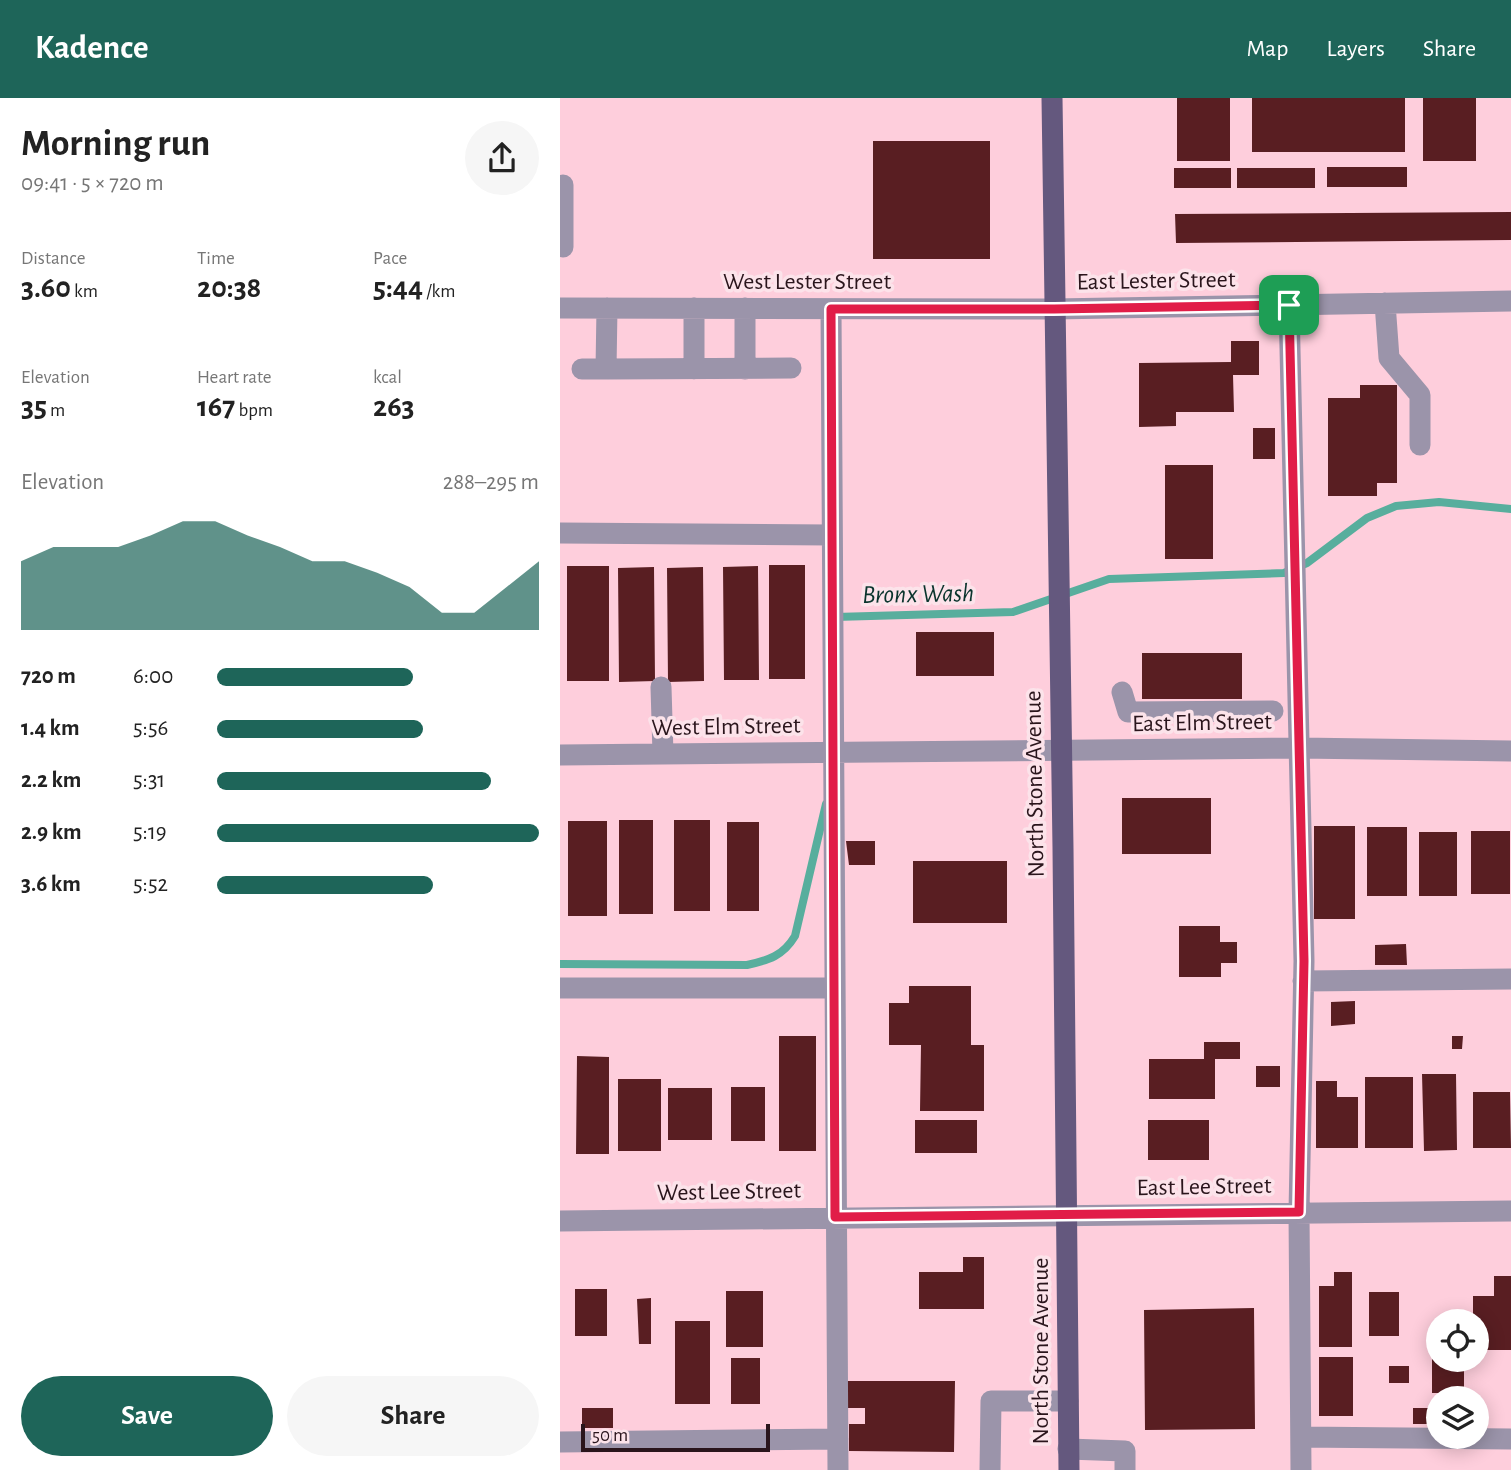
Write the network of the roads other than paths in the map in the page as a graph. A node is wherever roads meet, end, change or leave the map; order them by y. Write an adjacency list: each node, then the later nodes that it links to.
1 (1052, 98): 12 (main road, North Stone Avenue)
2 (563, 185): 3 (street)
3 (563, 247)
4 (1511, 301): 5 (street, East Lester Street)
5 (1385, 303): 6 (street, East Lester Street); 18 (street)
6 (1289, 305): 12 (street, East Lester Street); 25 (street)
7 (560, 309): 8 (street, West Lester Street)
8 (607, 309): 9 (street, West Lester Street); 15 (street)
9 (694, 309): 10 (street, West Lester Street); 16 (street)
10 (745, 309): 11 (street, West Lester Street); 17 (street)
11 (831, 309): 12 (street, West Lester Street); 20 (street)
12 (1054, 309): 27 (main road, North Stone Avenue)
13 (791, 368): 17 (street)
14 (582, 369): 15 (street)
15 (606, 369): 16 (street)
16 (694, 369): 17 (street)
17 (745, 369)
18 (1420, 445)
19 (560, 533): 20 (street)
20 (831, 535): 29 (street)
21 (661, 687): 30 (street)
22 (1122, 692): 24 (street)
23 (1273, 710): 24 (street)
24 (1175, 711): 26 (street)
25 (1300, 748): 26 (street, East Elm Street); 28 (street, East Elm Street); 33 (street)
26 (1174, 749): 27 (street, East Elm Street)
27 (1061, 751): 29 (street, West Elm Street); 38 (main road, North Stone Avenue)
28 (1511, 751)
29 (832, 752): 30 (street, West Elm Street); 35 (street)
30 (663, 754): 31 (street, West Elm Street)
31 (560, 755)
32 (1511, 979): 33 (street)
33 (1303, 981): 37 (street)
34 (560, 988): 35 (street)
35 (834, 988): 39 (street)
36 (1511, 1211): 37 (street, East Lee Street)
37 (1299, 1212): 38 (street, East Lee Street); 42 (street)
38 (1067, 1215): 39 (street, West Lee Street); 41 (main road, North Stone Avenue)
39 (835, 1217): 40 (street, West Lee Street); 44 (street)
40 (560, 1221)
41 (1068, 1401): 46 (main road, North Stone Avenue); 49 (street)
42 (1301, 1437): 43 (street); 50 (street)
43 (1511, 1439)
44 (838, 1440): 45 (street); 48 (street)
45 (560, 1442)
46 (1069, 1460): 47 (street)
47 (1125, 1461)
48 (838, 1470)
49 (990, 1470)
50 (1301, 1470)

